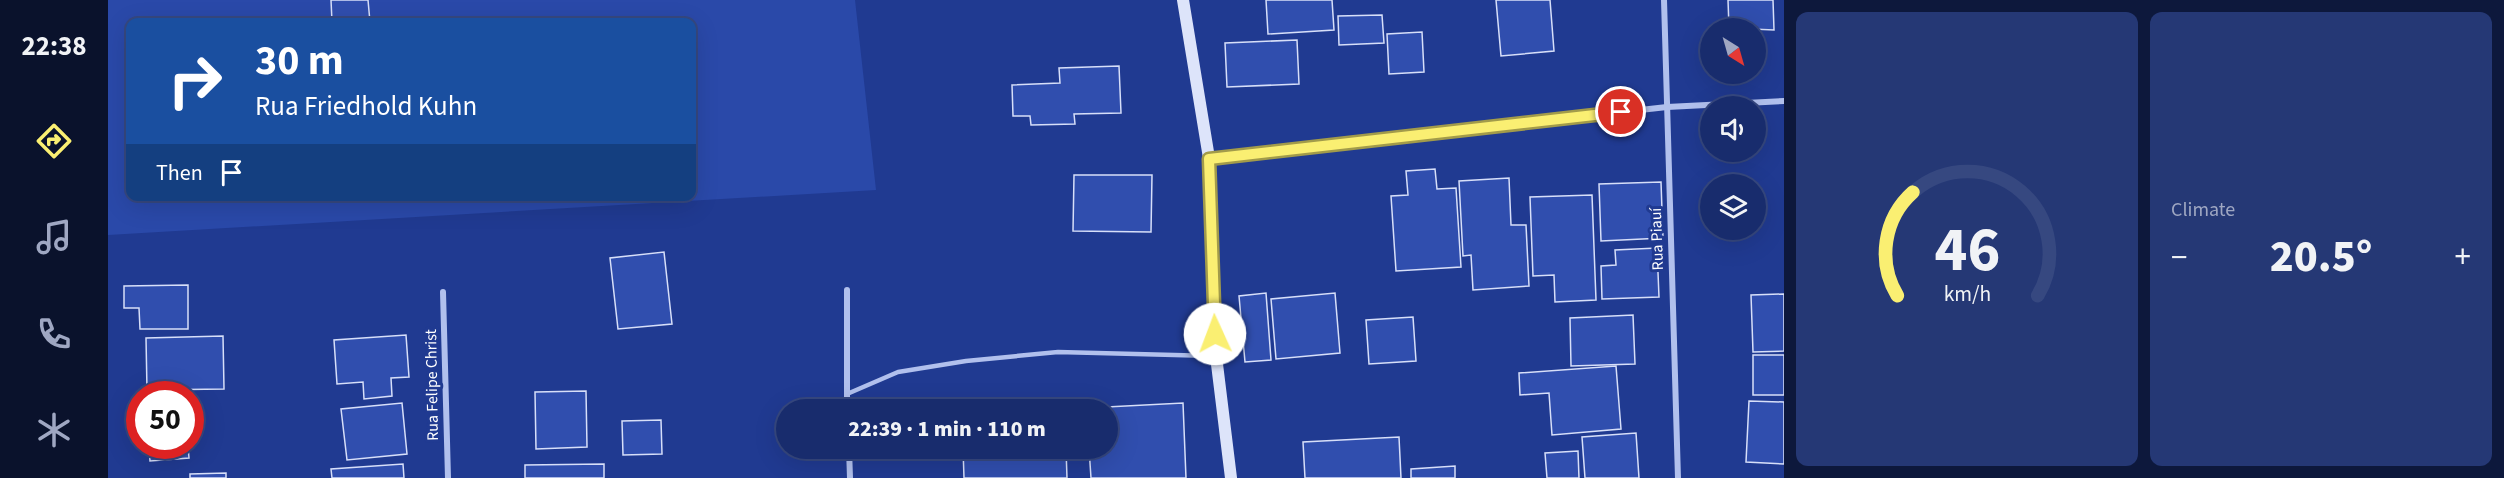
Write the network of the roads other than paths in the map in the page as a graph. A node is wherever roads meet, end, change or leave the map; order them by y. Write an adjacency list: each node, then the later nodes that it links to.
1 (1183, 0): 5 (main road)
2 (1664, 0): 4 (street, Rua Piauí)
3 (1784, 101): 4 (street)
4 (1667, 107): 5 (street); 15 (street, Rua Piauí)
5 (1209, 159): 8 (main road)
6 (847, 290): 9 (street)
7 (443, 292): 12 (street, Rua Felipe Christ)
8 (1216, 356): 9 (lane); 14 (main road)
9 (846, 394): 10 (street)
10 (846, 399)
11 (849, 459): 13 (street)
12 (448, 478)
13 (850, 478)
14 (1231, 478)
15 (1678, 478)

